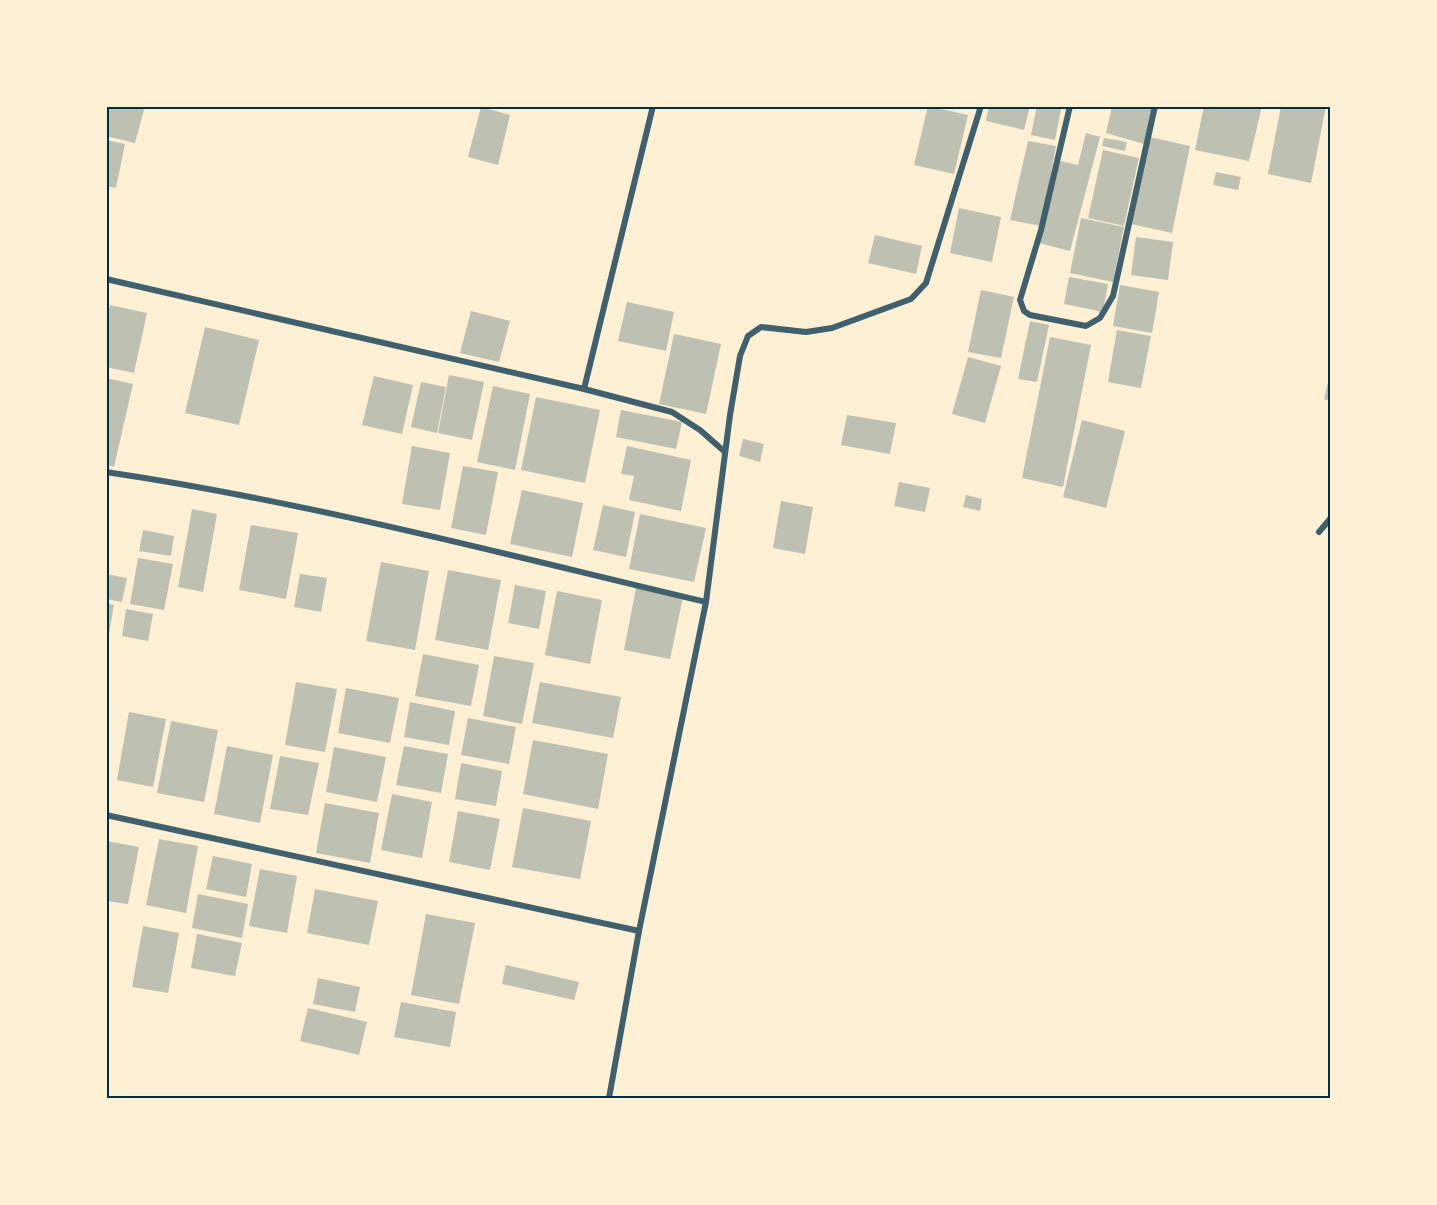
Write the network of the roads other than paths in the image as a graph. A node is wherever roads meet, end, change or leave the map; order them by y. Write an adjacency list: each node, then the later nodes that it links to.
1 (653, 106): 6 (street)
2 (981, 106): 7 (street)
3 (1070, 106): 4 (street)
4 (1155, 106)
5 (106, 279): 6 (street)
6 (584, 389): 7 (street)
7 (725, 452): 11 (street)
8 (107, 473): 11 (street)
9 (1330, 519): 10 (street)
10 (1319, 532)
11 (706, 602): 13 (street)
12 (106, 815): 13 (street)
13 (639, 931): 14 (street)
14 (609, 1098)

